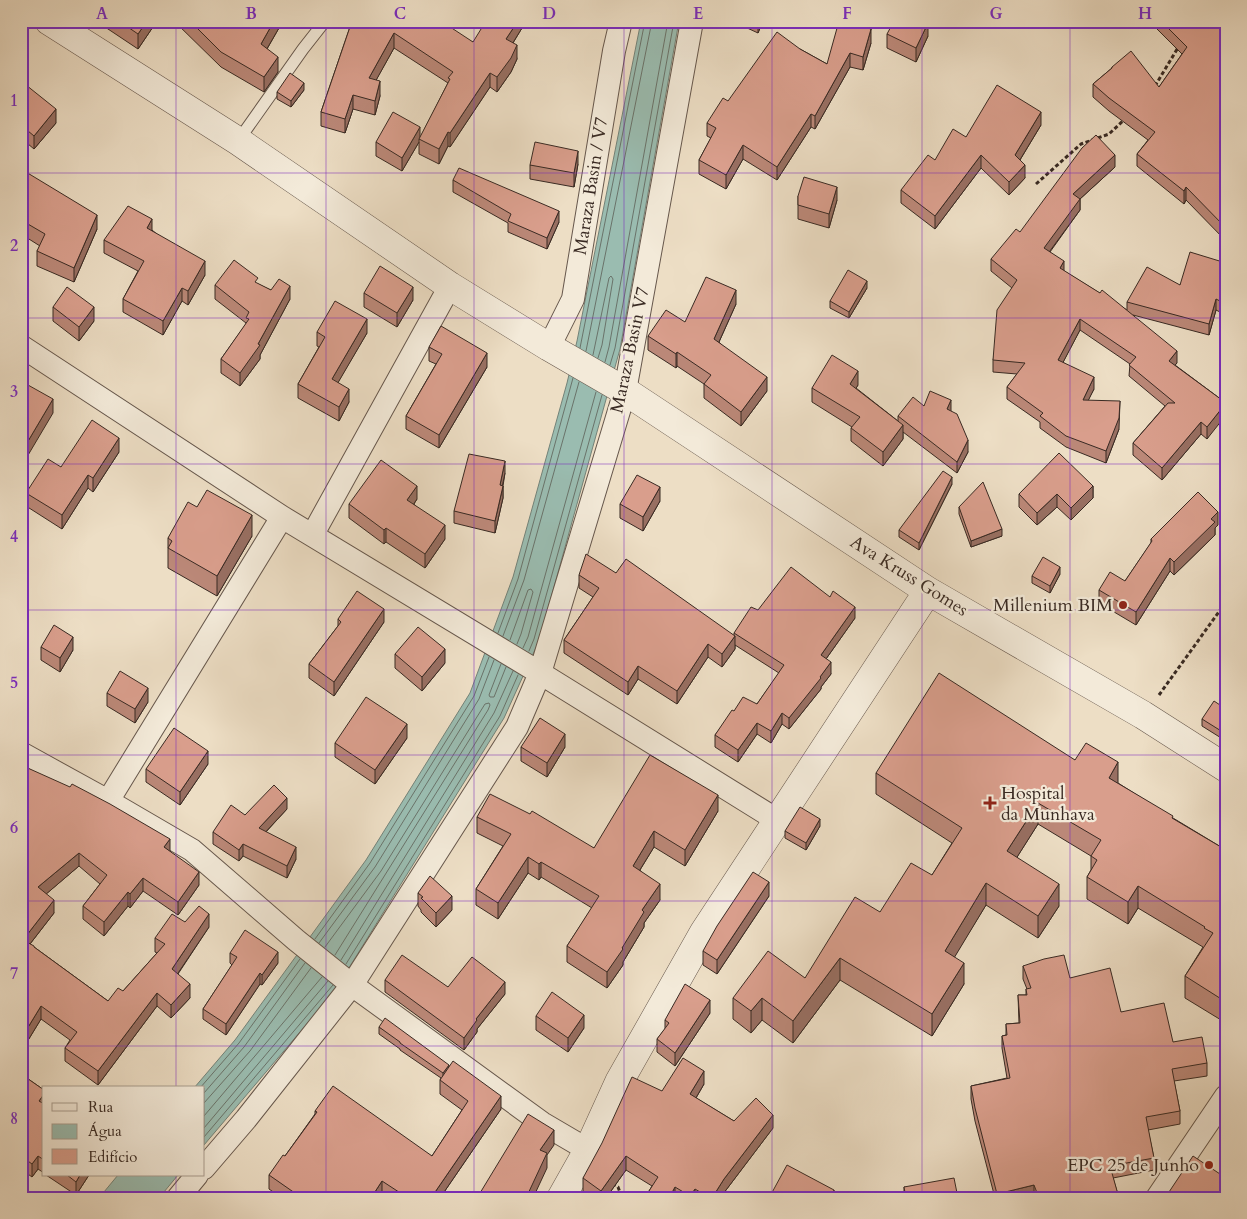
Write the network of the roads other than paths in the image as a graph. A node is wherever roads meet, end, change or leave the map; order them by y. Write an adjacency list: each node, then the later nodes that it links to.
1 (49, 21): 5 (street, Ava Kruss Gomes)
2 (325, 21): 5 (lane)
3 (621, 21): 8 (street, Maraza Basin / V7)
4 (692, 21): 9 (street, Maraza Basin V7)
5 (238, 142): 6 (street, Ava Kruss Gomes)
6 (450, 286): 8 (street, Ava Kruss Gomes); 11 (street)
7 (21, 346): 10 (street)
8 (549, 347): 9 (street, Ava Kruss Gomes)
9 (625, 391): 12 (street, Ava Kruss Gomes); 13 (street, Maraza Basin V7)
10 (282, 517): 11 (street); 16 (street)
11 (313, 534): 13 (street)
12 (928, 591): 15 (street, Ava Kruss Gomes); 17 (street)
13 (540, 672): 17 (street); 18 (street, Maraza Basin V7)
14 (21, 753): 16 (street)
15 (1226, 768)
16 (108, 801): 18 (street)
17 (777, 820): 20 (street)
18 (352, 985): 20 (street); 21 (street, Maraza Basin V7)
19 (1226, 1096): 25 (street)
20 (588, 1150): 24 (street)
21 (205, 1167)
22 (196, 1176): 23 (street)
23 (178, 1198)
24 (561, 1198)
25 (1157, 1198)

